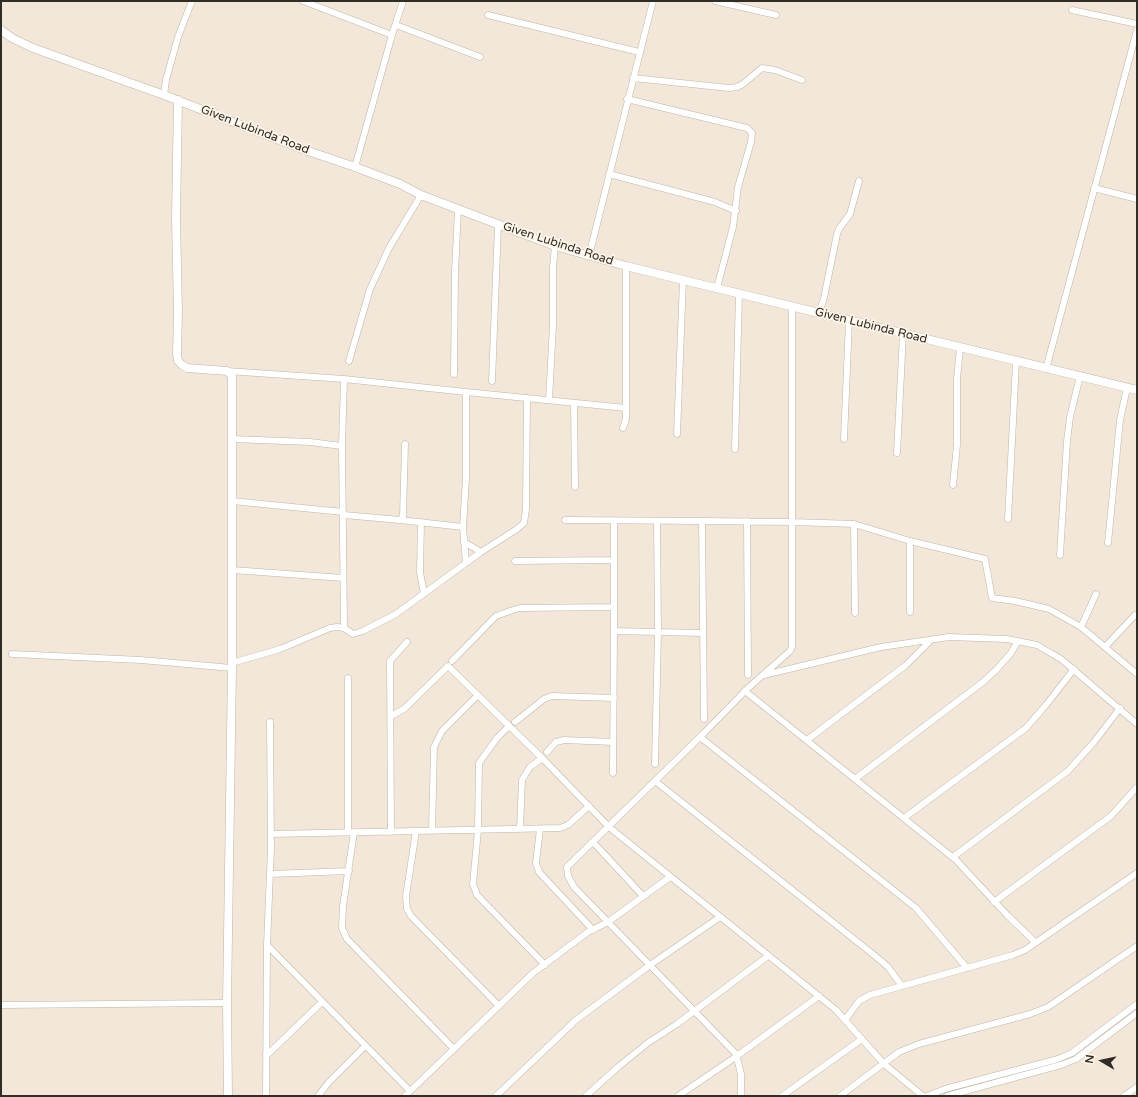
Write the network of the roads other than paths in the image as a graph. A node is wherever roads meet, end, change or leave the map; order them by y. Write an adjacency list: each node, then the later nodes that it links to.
1 (192, 1): 20 (street)
2 (303, 1): 13 (street)
3 (403, 1): 10 (street)
4 (653, 1): 14 (street)
5 (715, 1): 8 (street)
6 (1072, 10): 9 (street)
7 (488, 15): 14 (street)
8 (776, 15)
9 (1137, 24)
10 (396, 25): 13 (street); 16 (street)
11 (1, 30): 20 (street, Given Lubinda Road)
12 (1137, 30): 15 (street)
13 (392, 35): 23 (street)
14 (639, 52): 18 (street)
15 (1130, 56): 17 (street); 26 (street)
16 (480, 57)
17 (1137, 58)
18 (633, 78): 19 (street); 21 (street)
19 (802, 80)
20 (164, 95): 22 (street, Given Lubinda Road)
21 (627, 99): 24 (street); 30 (street)
22 (178, 100): 23 (street, Given Lubinda Road); 46 (street)
23 (356, 167): 27 (street, Given Lubinda Road)
24 (608, 174): 30 (street); 33 (street)
25 (859, 181): 39 (street)
26 (1094, 188): 28 (street); 45 (street)
27 (421, 195): 29 (street, Given Lubinda Road); 43 (street)
28 (1137, 199)
29 (458, 210): 31 (street, Given Lubinda Road); 47 (street)
30 (736, 211): 36 (street)
31 (498, 225): 32 (street, Given Lubinda Road); 50 (street)
32 (555, 246): 33 (street, Given Lubinda Road); 55 (street)
33 (588, 256): 34 (street, Given Lubinda Road)
34 (626, 266): 35 (street, Given Lubinda Road); 57 (street)
35 (683, 280): 36 (street, Given Lubinda Road); 59 (street)
36 (717, 288): 37 (street, Given Lubinda Road)
37 (739, 293): 38 (street, Given Lubinda Road); 64 (street)
38 (792, 306): 39 (street, Given Lubinda Road); 78 (street)
39 (819, 313): 40 (street, Given Lubinda Road)
40 (849, 321): 41 (street, Given Lubinda Road); 61 (street)
41 (903, 334): 42 (street, Given Lubinda Road); 65 (street)
42 (960, 348): 44 (street, Given Lubinda Road); 66 (street)
43 (349, 361)
44 (1016, 362): 45 (street, Given Lubinda Road); 70 (street)
45 (1046, 368): 48 (street, Given Lubinda Road)
46 (232, 373): 49 (street); 60 (street)
47 (454, 374)
48 (1080, 376): 51 (street, Given Lubinda Road); 85 (street)
49 (344, 379): 53 (street); 63 (street)
50 (492, 381)
51 (1127, 388): 52 (street, Given Lubinda Road); 83 (street)
52 (1137, 390)
53 (466, 392): 54 (street); 80 (street)
54 (527, 398): 55 (street); 84 (street)
55 (549, 400): 56 (street)
56 (574, 403): 57 (street); 67 (street)
57 (626, 408): 58 (street)
58 (623, 428)
59 (677, 434)
60 (232, 439): 63 (street); 68 (street)
61 (844, 439)
62 (405, 444): 71 (street)
63 (342, 446): 69 (street)
64 (735, 449)
65 (897, 453)
66 (953, 485)
67 (575, 487)
68 (232, 501): 69 (street); 89 (street)
69 (343, 513): 71 (street); 90 (street)
70 (1008, 519)
71 (400, 520): 77 (street)
72 (565, 520): 73 (street)
73 (614, 520): 75 (street); 86 (street)
74 (702, 520): 75 (street); 76 (street); 101 (street)
75 (657, 521): 100 (street)
76 (747, 521): 78 (street); 111 (street)
77 (422, 522): 80 (street); 91 (street)
78 (792, 522): 79 (street); 112 (street)
79 (854, 524): 81 (street); 95 (street)
80 (464, 527): 82 (street)
81 (910, 541): 94 (street); 97 (street)
82 (464, 542): 84 (street); 88 (street)
83 (1108, 543)
84 (481, 552): 88 (street)
85 (1060, 555)
86 (614, 560): 87 (street); 93 (street)
87 (515, 561)
88 (466, 563): 91 (street)
89 (232, 570): 90 (street); 108 (street)
90 (343, 578): 98 (street)
91 (424, 594): 98 (street)
92 (1096, 594): 97 (street)
93 (613, 607): 99 (street); 107 (street)
94 (910, 612)
95 (855, 613)
96 (1137, 615): 105 (street)
97 (1081, 627): 105 (street)
98 (340, 628): 108 (street)
99 (614, 631): 100 (street); 116 (street)
100 (658, 633): 101 (street); 129 (street)
101 (702, 633): 119 (street)
102 (931, 640): 103 (street); 112 (street); 125 (street)
103 (1018, 641): 109 (street); 131 (street)
104 (407, 642): 118 (street)
105 (1105, 647): 110 (street)
106 (12, 654): 108 (street)
107 (452, 662)
108 (232, 665): 166 (street)
109 (1074, 669): 117 (street); 135 (street)
110 (1137, 674)
111 (748, 675)
112 (762, 675): 114 (street)
113 (348, 678): 142 (street)
114 (745, 691): 124 (street); 125 (street)
115 (478, 695): 118 (street); 123 (street); 141 (street)
116 (614, 698): 121 (street); 126 (street)
117 (1120, 708): 122 (street); 146 (street)
118 (391, 716): 143 (street)
119 (704, 719)
120 (270, 722): 144 (street)
121 (515, 722)
122 (1137, 724)
123 (509, 726): 128 (street); 139 (street)
124 (700, 737): 132 (street); 162 (street)
125 (807, 740): 131 (street)
126 (613, 742): 127 (street); 130 (street)
127 (547, 752)
128 (542, 758): 134 (street); 137 (street)
129 (655, 764)
130 (613, 773)
131 (855, 779): 135 (street)
132 (655, 781): 136 (street); 163 (street)
133 (1137, 786): 152 (street)
134 (589, 806): 136 (street); 138 (street)
135 (904, 818): 146 (street)
136 (609, 827): 145 (street); 150 (street)
137 (520, 829): 138 (street); 139 (street)
138 (540, 829): 155 (street)
139 (478, 830): 141 (street); 160 (street)
140 (416, 831): 141 (street); 143 (street); 169 (street)
141 (432, 831)
142 (351, 832): 143 (street); 144 (street); 147 (street)
143 (391, 832)
144 (271, 834): 148 (street)
145 (593, 842): 151 (street); 154 (street)
146 (953, 856): 152 (street)
147 (349, 871): 148 (street); 175 (street)
148 (270, 874): 157 (street)
149 (1137, 874): 156 (street)
150 (670, 876): 151 (street); 153 (street)
151 (643, 896): 154 (street)
152 (994, 902): 156 (street)
153 (720, 916): 159 (street); 161 (street)
154 (608, 922): 155 (street); 161 (street)
155 (593, 930): 160 (street)
156 (1035, 942): 162 (street)
157 (267, 945): 165 (street); 176 (street)
158 (1137, 946): 178 (street)
159 (768, 956): 164 (street); 170 (street)
160 (545, 965): 169 (street)
161 (650, 965): 170 (street); 184 (street)
162 (967, 968): 163 (street)
163 (902, 986): 172 (street)
164 (819, 996): 172 (street); 177 (street)
165 (322, 1002): 174 (street); 176 (street)
166 (227, 1003): 168 (street); 181 (street)
167 (1137, 1004): 191 (street)
168 (1, 1005)
169 (499, 1006): 175 (street)
170 (695, 1011): 177 (street); 185 (street)
171 (1137, 1013): 192 (street)
172 (845, 1020): 173 (street)
173 (862, 1039): 178 (street); 188 (street)
174 (365, 1046): 180 (street); 183 (street)
175 (454, 1049): 180 (street)
176 (266, 1056): 182 (street)
177 (737, 1056): 186 (street); 187 (street)
178 (884, 1064): 189 (street); 190 (street)
179 (1137, 1087): 193 (street)
180 (407, 1094)
181 (228, 1096)
182 (266, 1096)
183 (318, 1096)
184 (496, 1096)
185 (586, 1096)
186 (678, 1096)
187 (741, 1096)
188 (782, 1096)
189 (840, 1096)
190 (922, 1096)
191 (927, 1096)
192 (947, 1096)
193 (1124, 1096)

